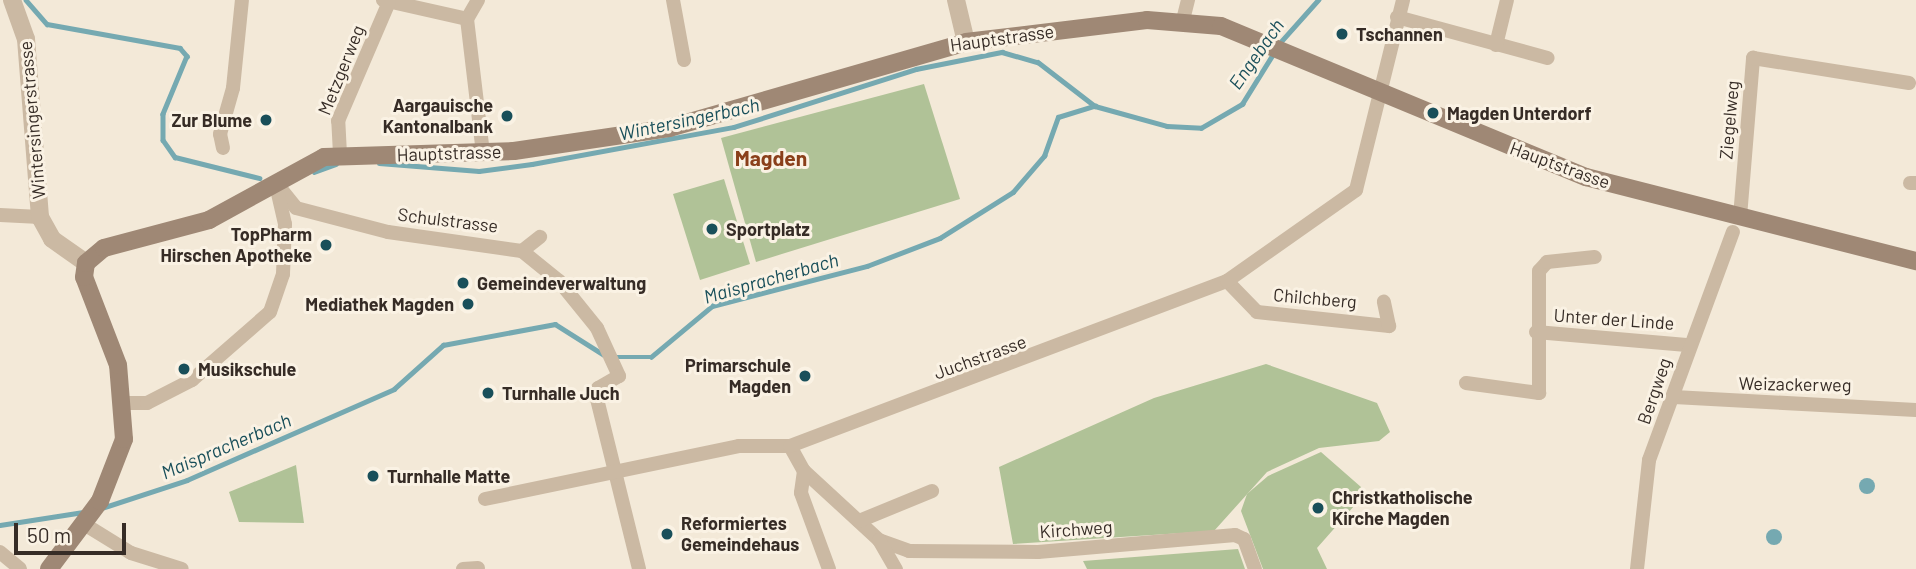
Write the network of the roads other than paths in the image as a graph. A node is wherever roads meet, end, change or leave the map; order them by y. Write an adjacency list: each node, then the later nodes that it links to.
1 (12, 0): 24 (street, Wintersingerstrasse)
2 (242, 0): 19 (street)
3 (478, 0): 11 (street)
4 (673, 0): 16 (street)
5 (956, 0): 13 (street)
6 (1188, 0): 12 (street)
7 (1403, 0): 10 (street, Juchstrasse)
8 (1507, 0): 14 (street)
9 (386, 1): 11 (street); 21 (street, Metzgerweg)
10 (1397, 18): 14 (street); 18 (street, Juchstrasse)
11 (467, 19): 20 (street)
12 (1184, 20): 13 (main road, Hauptstrasse); 18 (main road, Hauptstrasse)
13 (966, 42): 20 (main road, Hauptstrasse)
14 (1496, 45): 15 (street)
15 (1548, 58)
16 (684, 60)
17 (1909, 83): 25 (street, Ziegelweg)
18 (1377, 90): 25 (main road, Hauptstrasse); 31 (street, Juchstrasse)
19 (223, 148)
20 (482, 153): 21 (main road, Hauptstrasse)
21 (340, 154): 22 (main road, Hauptstrasse)
22 (276, 183): 27 (street, Schulstrasse); 30 (main road, Hauptstrasse); 37 (street)
23 (0, 215): 24 (street)
24 (40, 217): 30 (street, Wintersingerstrasse)
25 (1737, 225): 29 (main road, Hauptstrasse); 34 (street, Bergweg)
26 (540, 237): 27 (street)
27 (522, 251): 41 (street)
28 (1595, 257): 33 (street, Unter der Linde)
29 (1916, 261)
30 (86, 263): 37 (main road)
31 (1227, 281): 32 (street, Chilchberg); 39 (street, Juchstrasse)
32 (1384, 302)
33 (1536, 332): 34 (street, Unter der Linde); 35 (street, Unter der Linde)
34 (1689, 345): 36 (street, Bergweg)
35 (1466, 383)
36 (1674, 397): 38 (street, Weizackerweg); 57 (street, Bergweg)
37 (125, 403): 45 (main road)
38 (1916, 410)
39 (790, 446): 40 (street); 41 (street, Juchstrasse)
40 (804, 471): 44 (street); 54 (street)
41 (611, 475): 43 (street, Juchstrasse); 53 (street)
42 (932, 491): 44 (street)
43 (485, 499)
44 (859, 521): 46 (street)
45 (85, 523): 50 (main road); 51 (street)
46 (879, 540): 55 (street); 56 (street, Kirchweg)
47 (0, 552): 49 (street)
48 (478, 568): 52 (street)
49 (20, 569)
50 (49, 569)
51 (182, 569)
52 (463, 569)
53 (639, 569)
54 (829, 569)
55 (896, 569)
56 (1255, 569)
57 (1637, 569)

